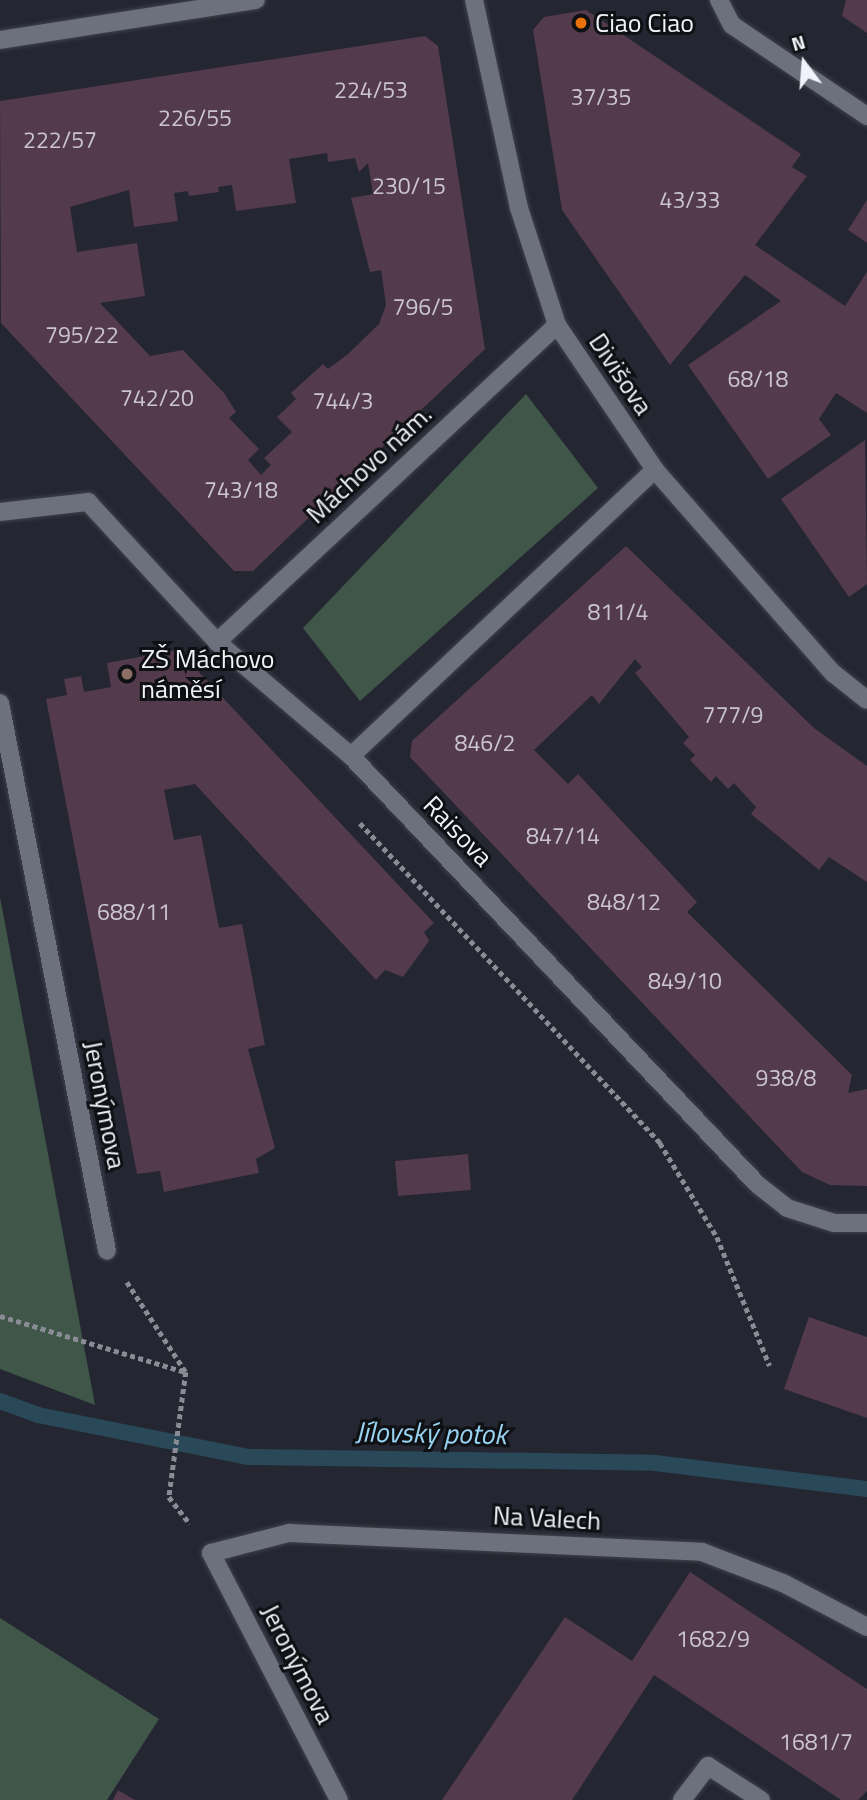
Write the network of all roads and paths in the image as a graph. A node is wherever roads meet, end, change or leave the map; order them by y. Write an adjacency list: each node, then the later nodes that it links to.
1 (256, 0): 4 (street)
2 (474, 0): 6 (street, Divišova)
3 (719, 0): 5 (street)
4 (0, 40)
5 (867, 116)
6 (557, 325): 7 (street, Divišova); 9 (street, Máchovo nám.)
7 (655, 470): 10 (street, Divišova); 12 (street)
8 (0, 512): 9 (street, Raisova)
9 (217, 642): 12 (street, Raisova)
10 (867, 700)
11 (0, 703): 14 (street, Jeronýmova)
12 (351, 756): 13 (street, Raisova); 16 (path)
13 (867, 1223)
14 (107, 1251): 17 (path)
15 (0, 1315): 17 (path)
16 (770, 1367)
17 (186, 1372): 18 (path)
18 (169, 1497)
19 (211, 1553): 20 (street, Na Valech); 21 (street, Jeronýmova)
20 (867, 1627)
21 (339, 1800)
22 (682, 1800): 23 (street)
23 (761, 1800)

